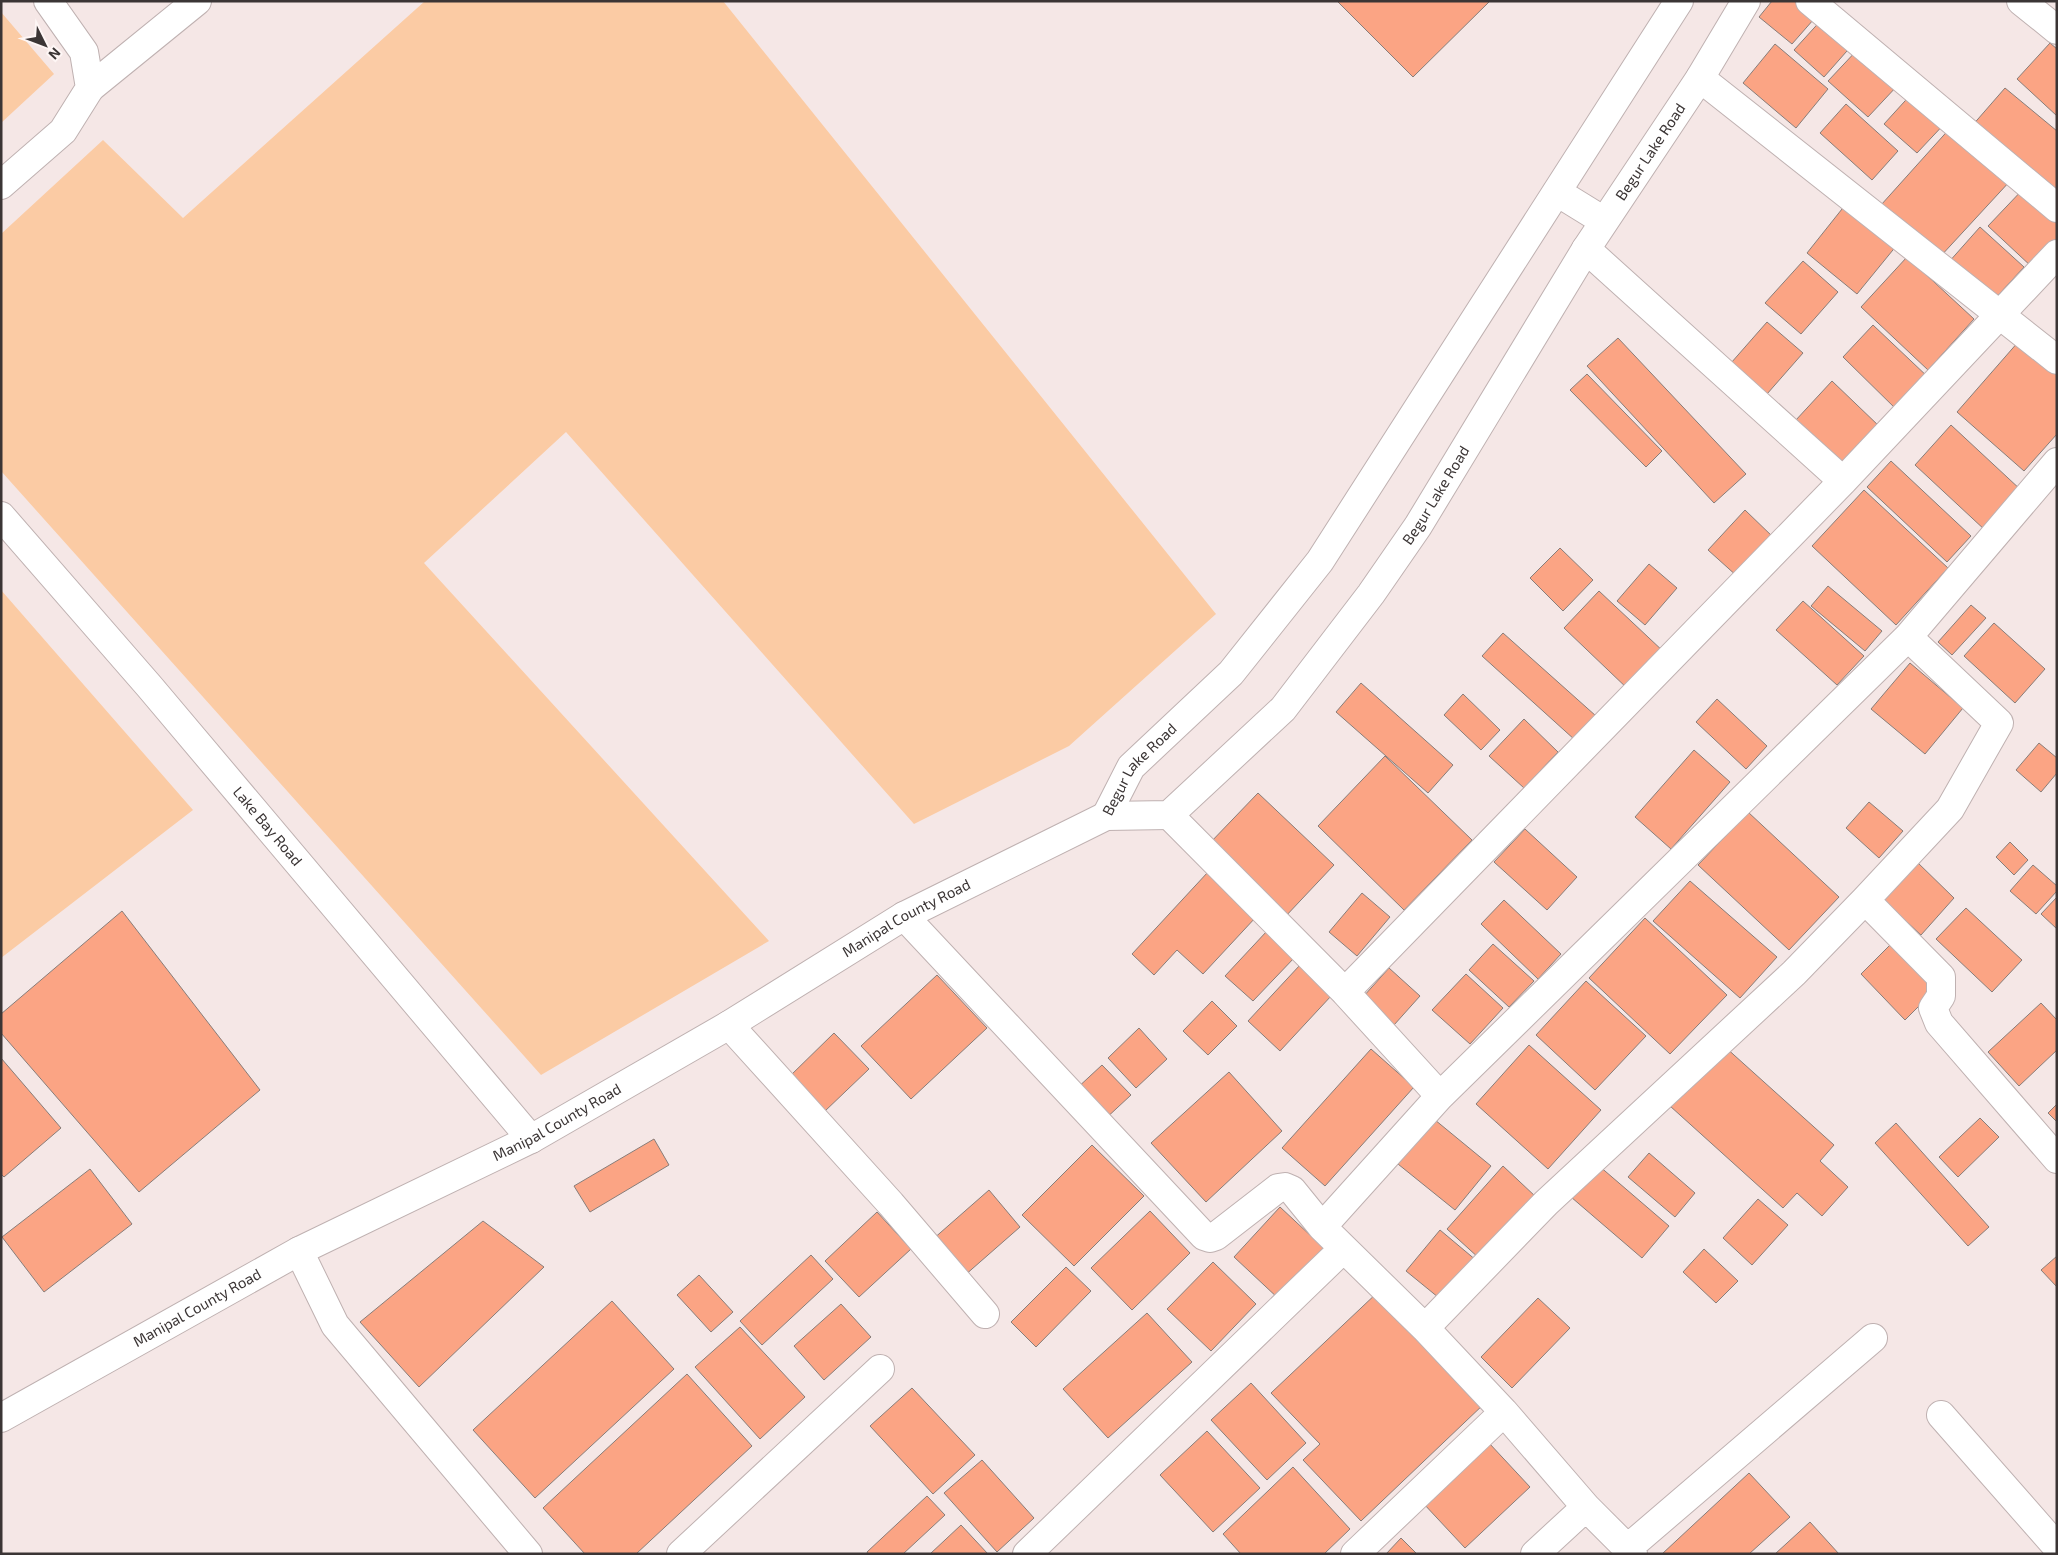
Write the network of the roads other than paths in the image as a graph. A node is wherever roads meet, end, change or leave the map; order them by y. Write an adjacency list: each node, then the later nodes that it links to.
1 (48, 1): 9 (street)
2 (197, 1): 9 (street)
3 (1678, 1): 11 (street, Begur Lake Road)
4 (1746, 1): 8 (street, Begur Lake Road)
5 (1810, 1): 12 (street)
6 (2021, 1): 7 (street)
7 (2057, 30)
8 (1700, 78): 13 (street, Begur Lake Road); 16 (street)
9 (90, 88): 10 (street)
10 (1, 185)
11 (1557, 192): 13 (street); 23 (street, Begur Lake Road)
12 (2057, 208)
13 (1604, 221): 14 (street, Begur Lake Road)
14 (1586, 249): 19 (street); 22 (street, Begur Lake Road)
15 (2057, 254): 16 (street)
16 (2000, 316): 17 (street); 19 (street)
17 (2057, 360)
18 (2057, 462): 21 (street)
19 (1843, 481): 26 (street)
20 (1, 516): 29 (street, Lake Bay Road)
21 (1908, 637): 24 (street); 28 (street)
22 (1169, 815): 23 (street, Begur Lake Road); 26 (street)
23 (1106, 816): 25 (street, Manipal County Road)
24 (1865, 900): 30 (street); 35 (street)
25 (904, 916): 27 (street, Manipal County Road); 31 (street)
26 (1345, 992): 28 (street)
27 (729, 1025): 29 (street, Manipal County Road); 34 (street)
28 (1440, 1096): 31 (street)
29 (531, 1139): 33 (street, Manipal County Road)
30 (2057, 1159)
31 (1322, 1227): 32 (street)
32 (1343, 1249): 35 (street); 46 (street)
33 (299, 1252): 40 (street, Manipal County Road); 44 (street)
34 (985, 1314)
35 (1425, 1328): 38 (street)
36 (1873, 1338): 43 (street)
37 (880, 1369): 45 (street)
38 (1504, 1412): 41 (street); 47 (street)
39 (1941, 1415): 42 (street)
40 (1, 1418)
41 (1586, 1507): 43 (street); 48 (street)
42 (2057, 1547)
43 (1630, 1551)
44 (528, 1554)
45 (681, 1554)
46 (1027, 1554)
47 (1355, 1554)
48 (1535, 1554)

